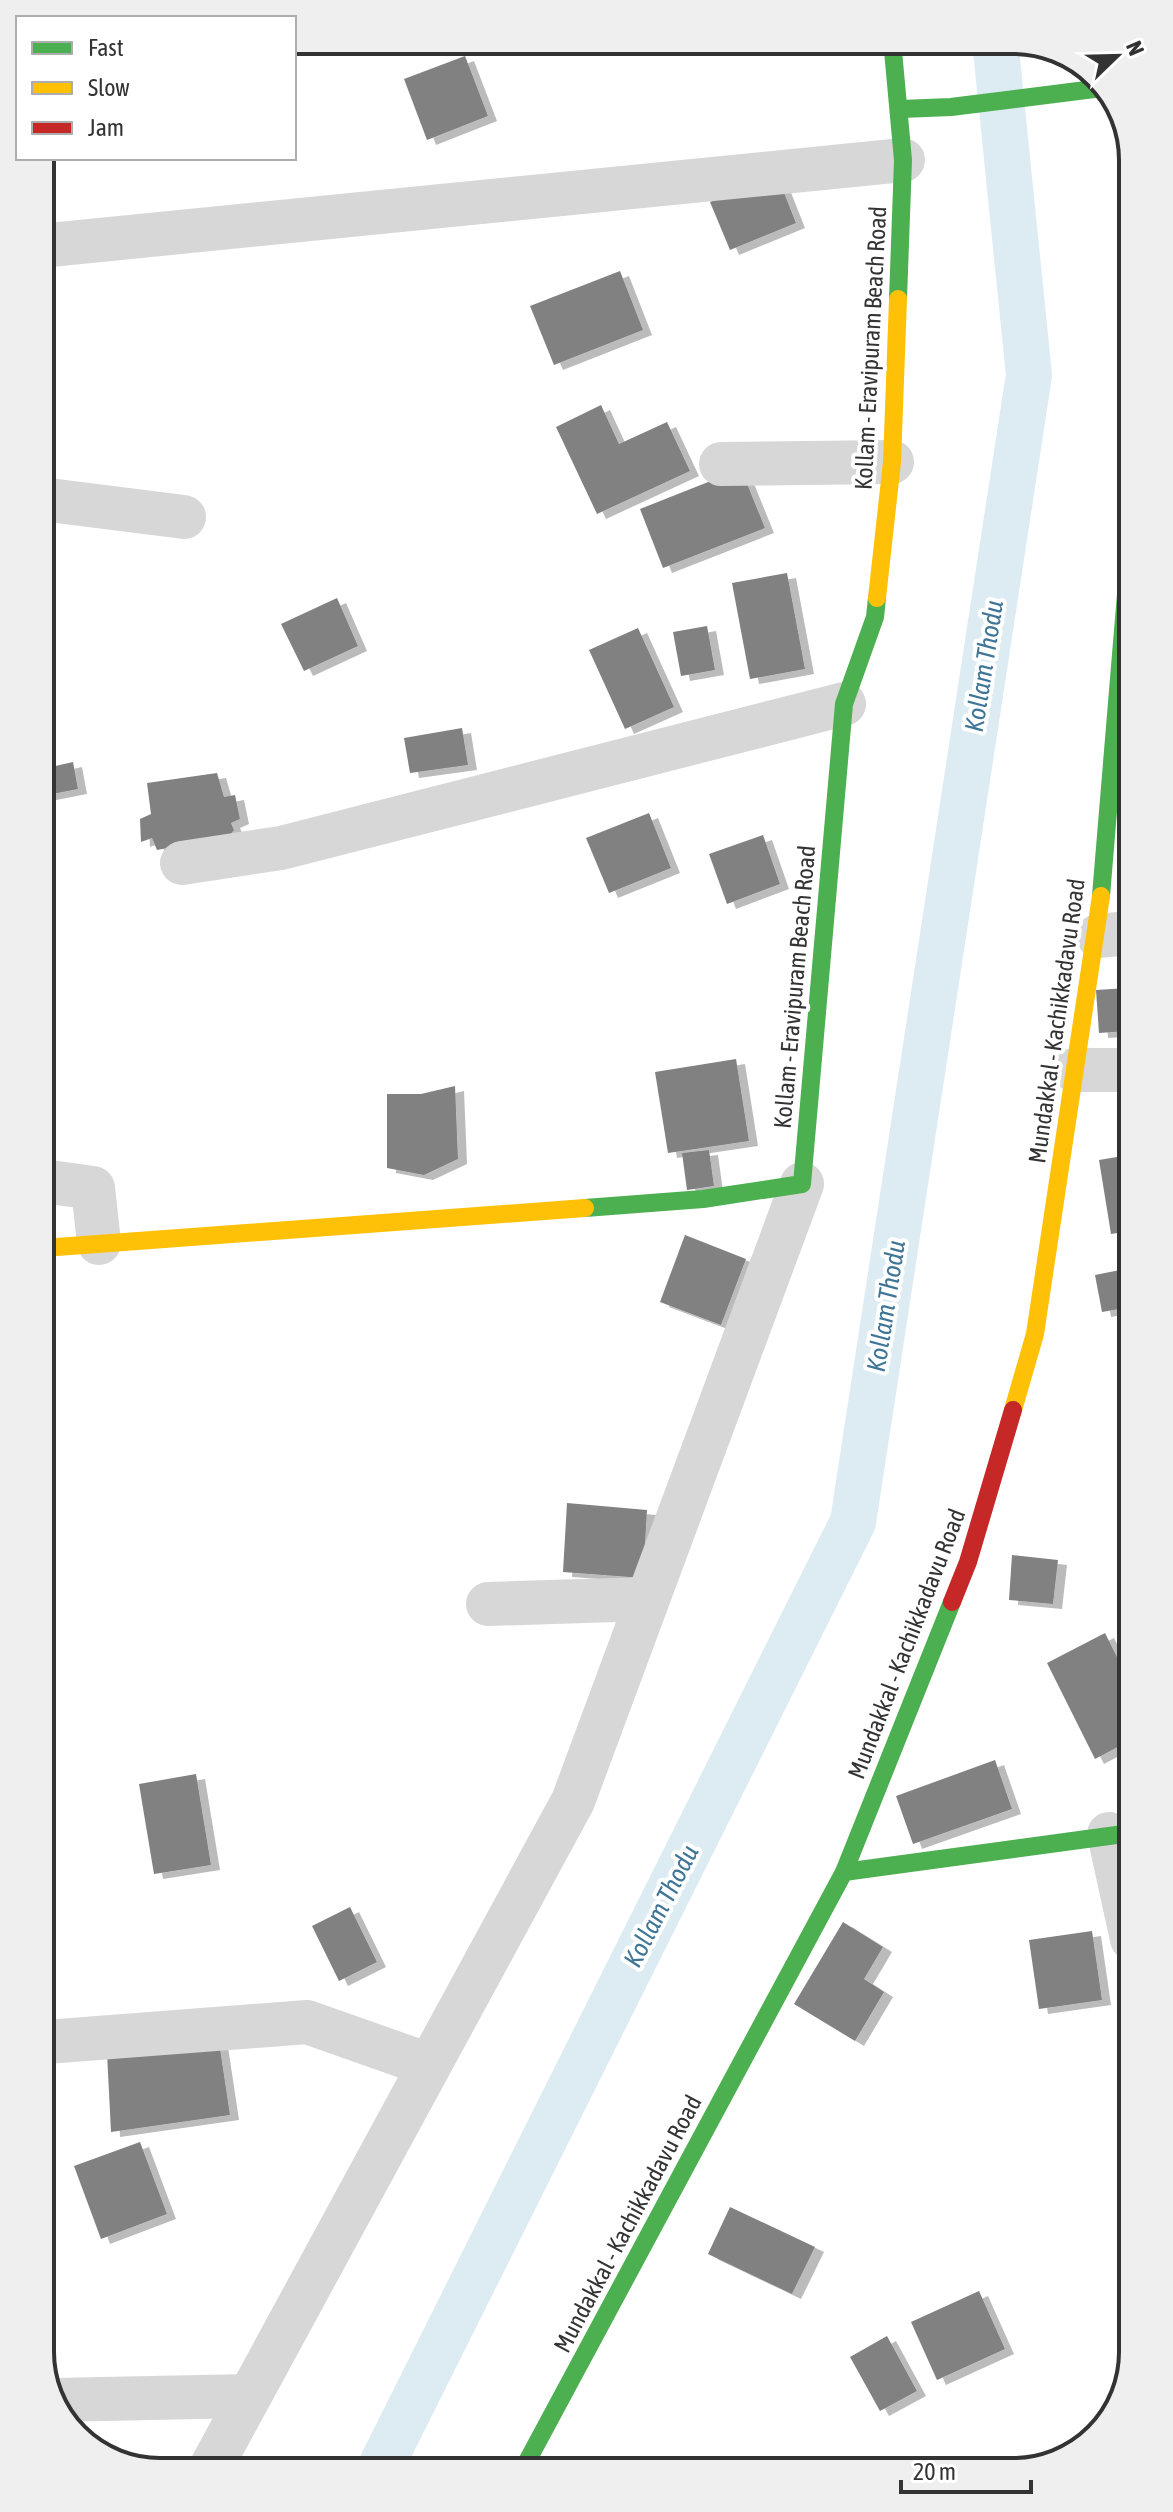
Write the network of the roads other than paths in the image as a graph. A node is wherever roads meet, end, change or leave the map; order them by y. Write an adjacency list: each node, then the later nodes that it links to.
1 (894, 54): 3 (street, Kollam - Eravipuram Beach Road)
2 (1077, 91): 3 (street)
3 (901, 109): 4 (street, Kollam - Eravipuram Beach Road)
4 (903, 160): 5 (street); 6 (street, Kollam - Eravipuram Beach Road)
5 (54, 245)
6 (892, 462): 7 (street); 10 (street, Kollam - Eravipuram Beach Road)
7 (721, 464)
8 (54, 501): 9 (street)
9 (184, 517)
10 (844, 704): 12 (street); 17 (street, Kollam - Eravipuram Beach Road)
11 (1119, 783): 13 (street, Mundakkal - Kachikkadavu Road)
12 (182, 863)
13 (1113, 934): 14 (street, Mundakkal - Kachikkadavu Road)
14 (1074, 1070): 15 (street); 23 (street, Mundakkal - Kachikkadavu Road)
15 (1119, 1070)
16 (54, 1183): 18 (street)
17 (802, 1184): 18 (street); 20 (street)
18 (99, 1243): 19 (street)
19 (54, 1247)
20 (647, 1599): 21 (street); 25 (street)
21 (488, 1604)
22 (1119, 1834): 23 (street)
23 (844, 1872): 29 (street, Mundakkal - Kachikkadavu Road)
24 (54, 2041): 25 (street)
25 (429, 2065): 26 (street)
26 (249, 2396): 27 (street); 28 (street)
27 (65, 2400)
28 (216, 2458)
29 (529, 2458)

